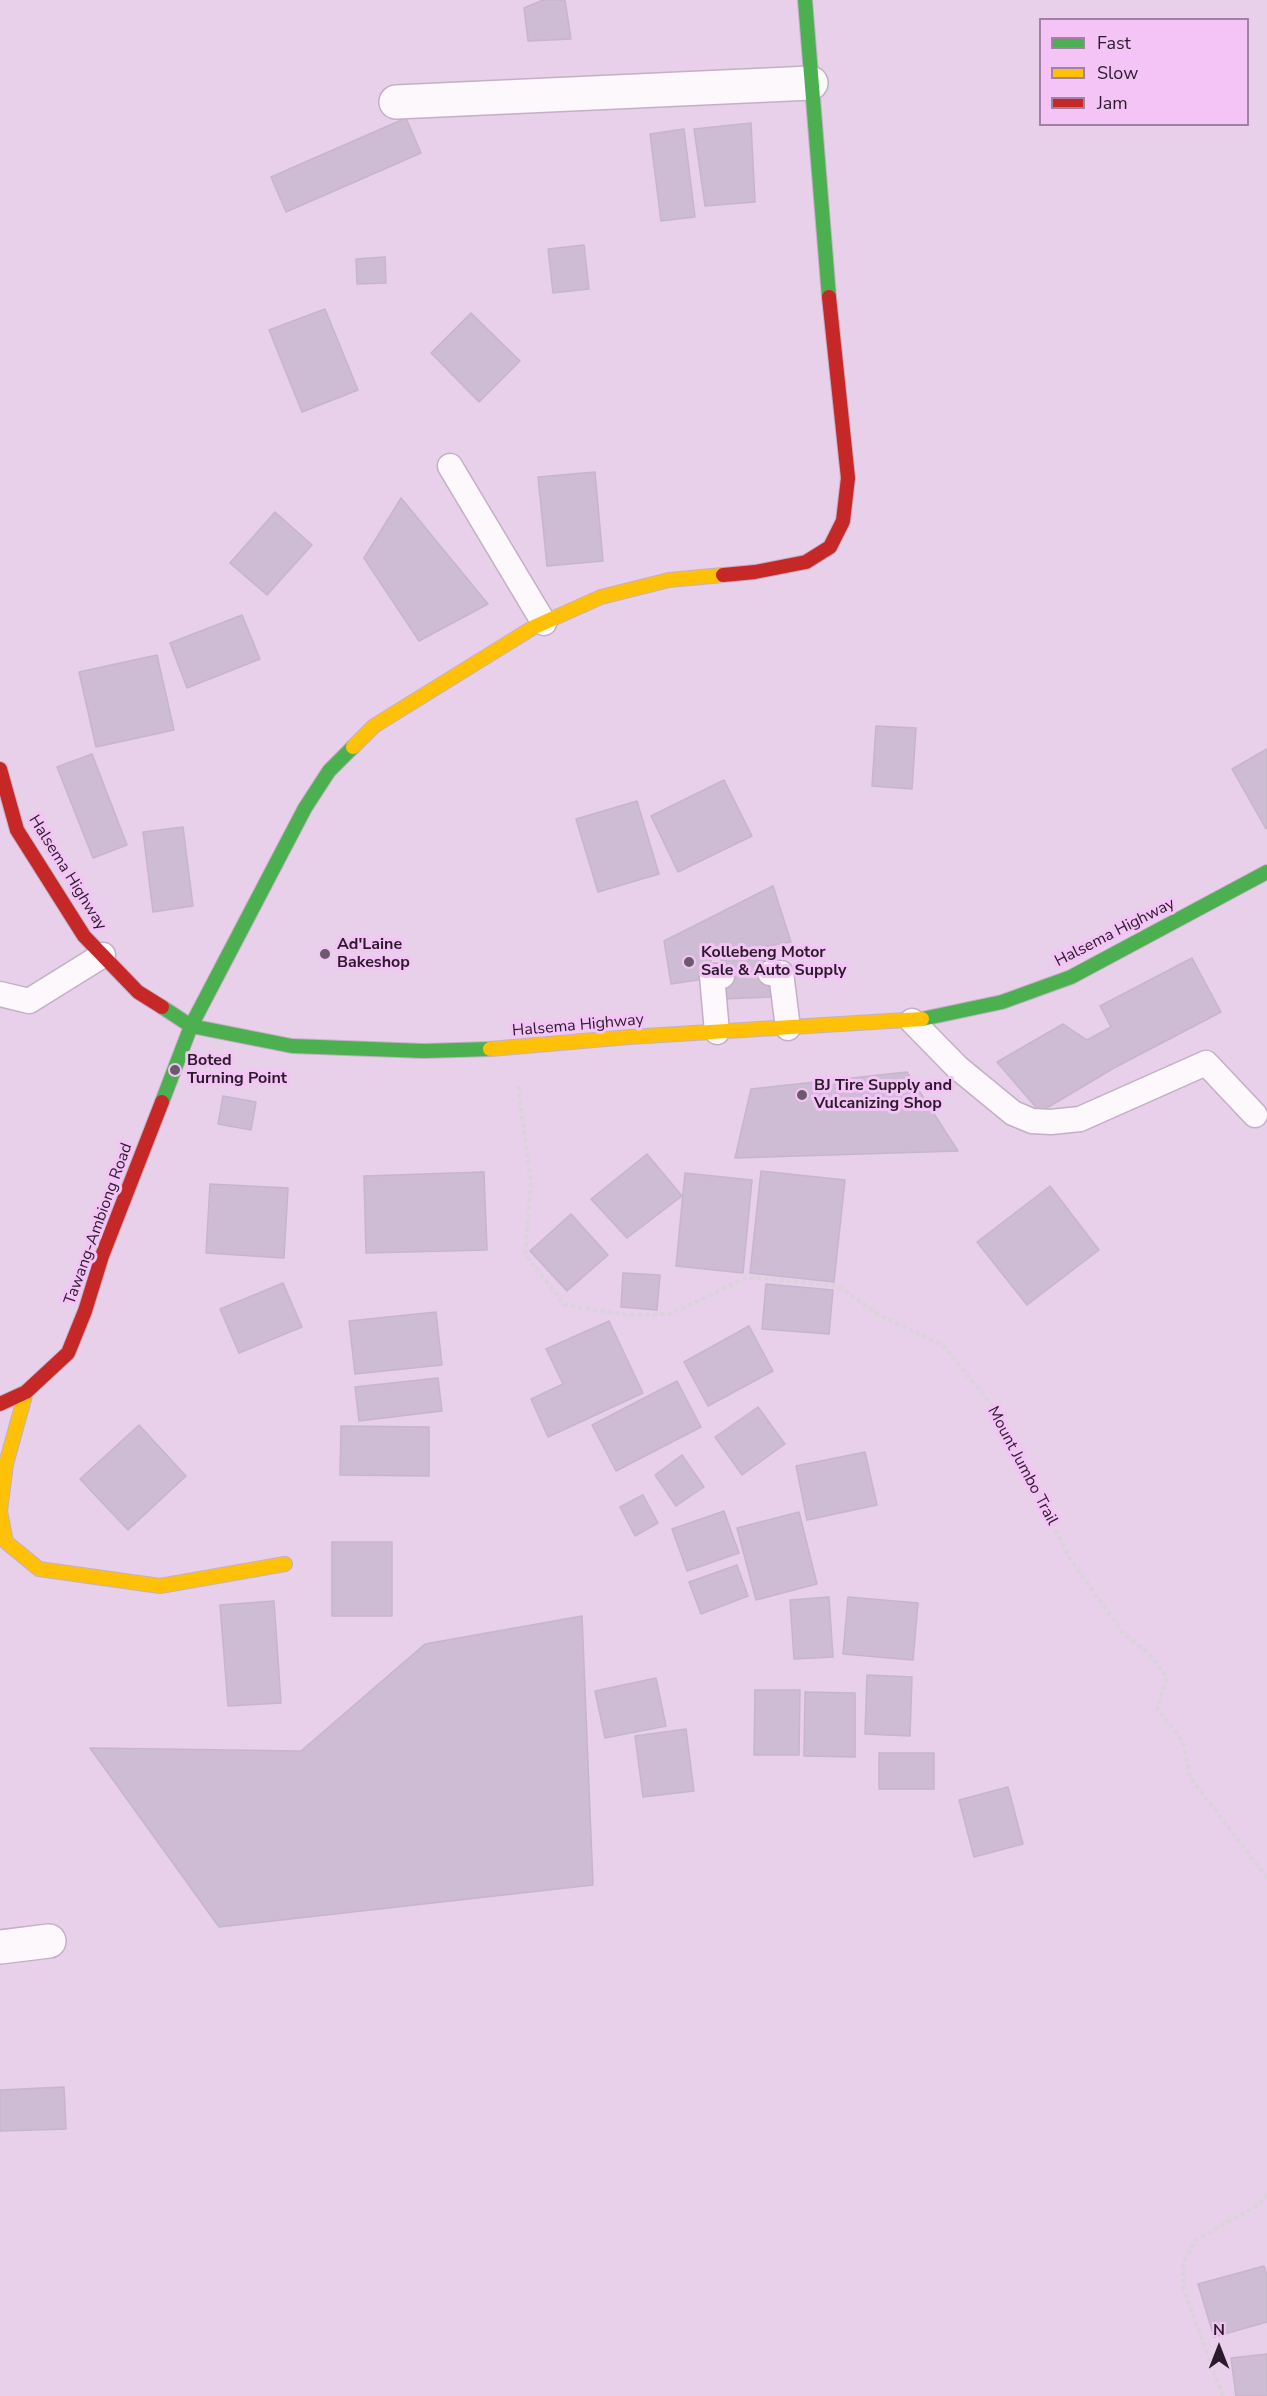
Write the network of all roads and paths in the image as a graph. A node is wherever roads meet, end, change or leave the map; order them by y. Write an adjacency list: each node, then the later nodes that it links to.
1 (805, 0): 2 (main road, Tawang-Ambiong Road)
2 (811, 82): 3 (street); 5 (main road, Tawang-Ambiong Road)
3 (396, 102)
4 (450, 466): 5 (lane)
5 (544, 623): 13 (main road, Tawang-Ambiong Road)
6 (0, 769): 8 (main road, Halsema Highway)
7 (1267, 872): 12 (main road, Halsema Highway)
8 (103, 955): 11 (lane); 13 (main road, Halsema Highway)
9 (770, 973): 14 (lane)
10 (722, 976): 15 (lane)
11 (0, 994)
12 (912, 1021): 14 (main road, Halsema Highway); 17 (lane)
13 (191, 1026): 16 (main road, Halsema Highway); 18 (main road, Tawang-Ambiong Road)
14 (788, 1028): 15 (main road, Halsema Highway)
15 (717, 1032): 16 (main road, Halsema Highway)
16 (513, 1048): 21 (path, Mount Jumbo Trail)
17 (1255, 1115)
18 (26, 1392): 19 (main road, Tawang-Ambiong Road); 20 (main road)
19 (0, 1404)
20 (285, 1564)
21 (1267, 1878)
22 (49, 1941): 23 (street)
23 (0, 1947)
24 (1267, 2194): 25 (path)
25 (1223, 2396)

